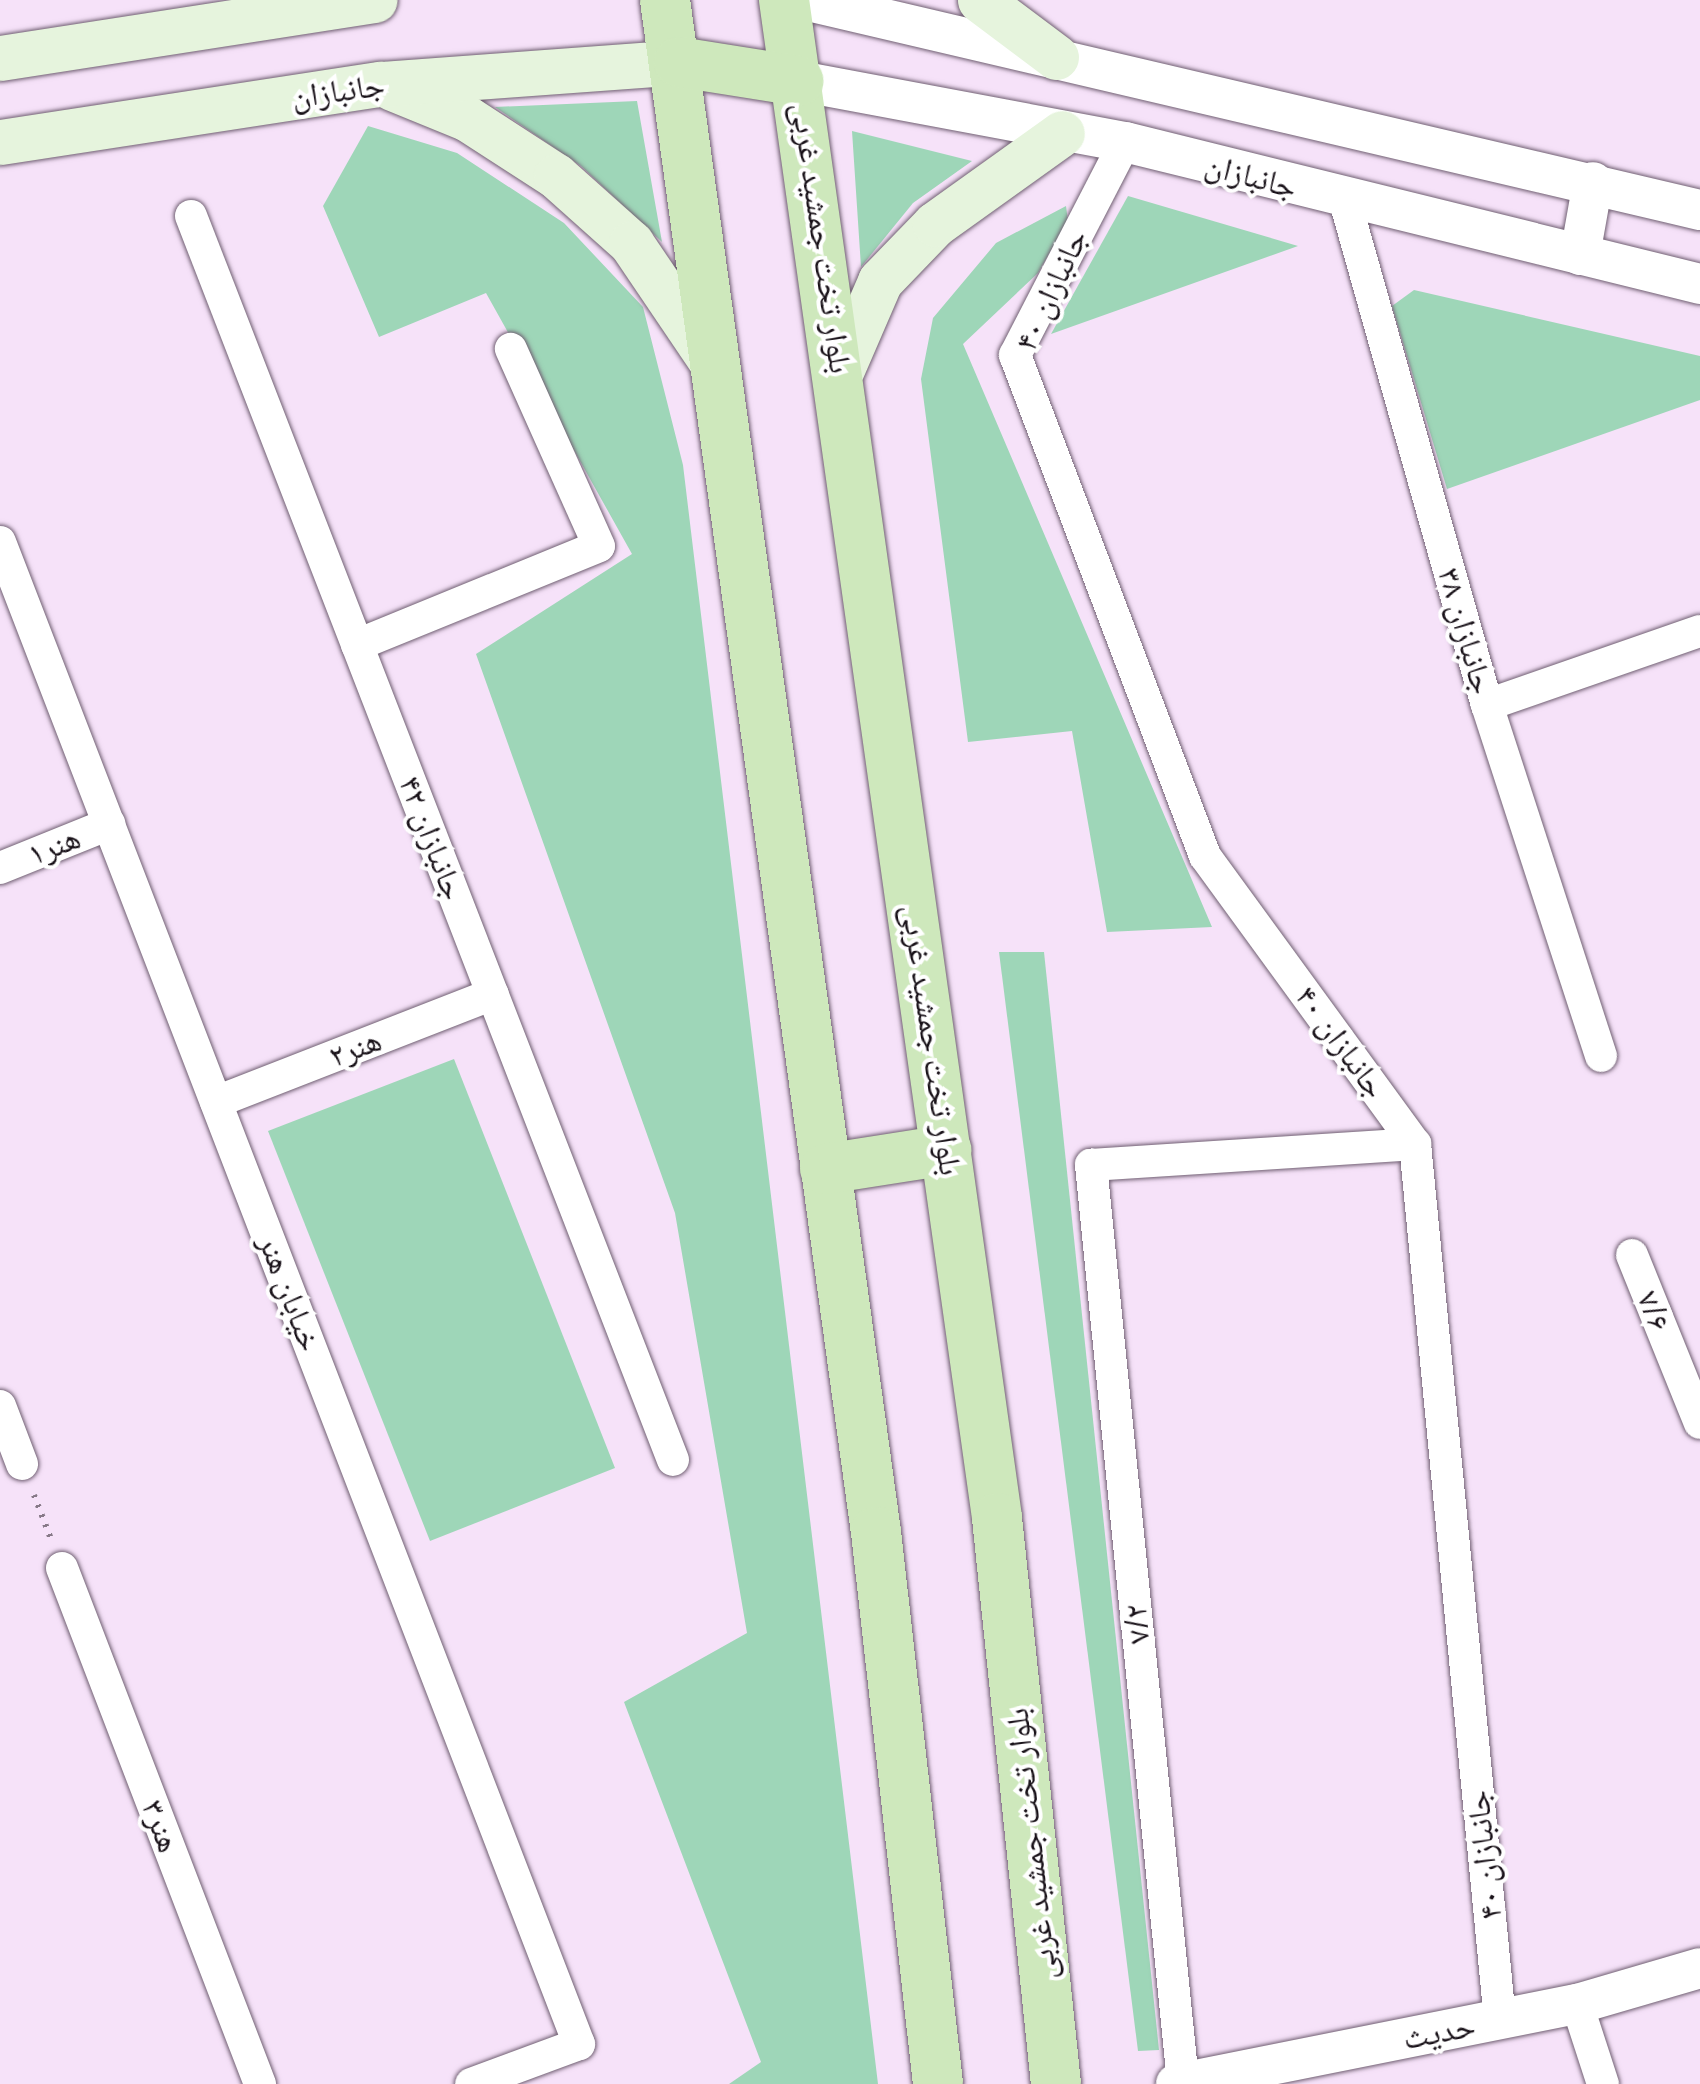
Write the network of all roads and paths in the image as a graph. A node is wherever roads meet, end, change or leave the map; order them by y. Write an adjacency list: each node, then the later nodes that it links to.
1 (375, 0): 7 (main road)
2 (665, 0): 8 (main road)
3 (784, 0): 9 (main road, بلوار تخت جمشید غربی)
4 (804, 0): 6 (street)
5 (980, 0): 6 (main road)
6 (1056, 57): 14 (street)
7 (0, 58)
8 (680, 62): 9 (main road); 10 (main road, جانبازان); 22 (main road)
9 (799, 81): 11 (street, جانبازان); 21 (main road, بلوار تخت جمشید غربی)
10 (381, 84): 12 (main road, جانبازان); 22 (main road)
11 (1062, 132): 13 (street, جانبازان); 21 (main road)
12 (0, 142)
13 (1125, 142): 15 (street, جانبازان); 32 (street, ۴۰ جانبازان)
14 (1593, 182): 16 (street); 18 (street)
15 (1345, 201): 18 (street, جانبازان); 26 (street, ۳۸ جانبازان)
16 (1700, 210)
17 (191, 216): 25 (street, ۴۲ جانبازان)
18 (1580, 255): 19 (street, جانبازان)
19 (1700, 284)
20 (510, 350): 25 (street)
21 (842, 369): 33 (main road, بلوار تخت جمشید غربی)
22 (724, 380): 34 (main road)
23 (0, 542): 27 (street, خیابان هنر)
24 (1700, 631): 26 (street)
25 (357, 644): 29 (street, ۴۲ جانبازان)
26 (1486, 705): 30 (street, ۳۸ جانبازان)
27 (109, 824): 28 (street, هنر۱); 31 (street, خیابان هنر)
28 (0, 868)
29 (493, 994): 31 (street, هنر۲); 38 (street, ۴۲ جانبازان)
30 (1601, 1056)
31 (216, 1102): 45 (street, خیابان هنر)
32 (1415, 1144): 43 (street, ۴۰ جانبازان); 46 (street, ۷/۲)
33 (947, 1150): 34 (main road); 49 (main road, بلوار تخت جمشید غربی)
34 (825, 1169): 48 (main road)
35 (1632, 1255): 37 (street, ۷/۶)
36 (0, 1406): 39 (street)
37 (1700, 1423)
38 (673, 1460)
39 (22, 1464): 40 (path)
40 (62, 1568): 47 (street, هنر۳)
41 (1700, 1968): 42 (street, حدیث)
42 (1577, 2004): 43 (street, حدیث); 50 (street)
43 (1500, 2020): 44 (street, حدیث)
44 (1286, 2074): 46 (street, حدیث)
45 (476, 2083)
46 (1179, 2083)
47 (260, 2084)
48 (938, 2084)
49 (1056, 2084)
50 (1603, 2084)

